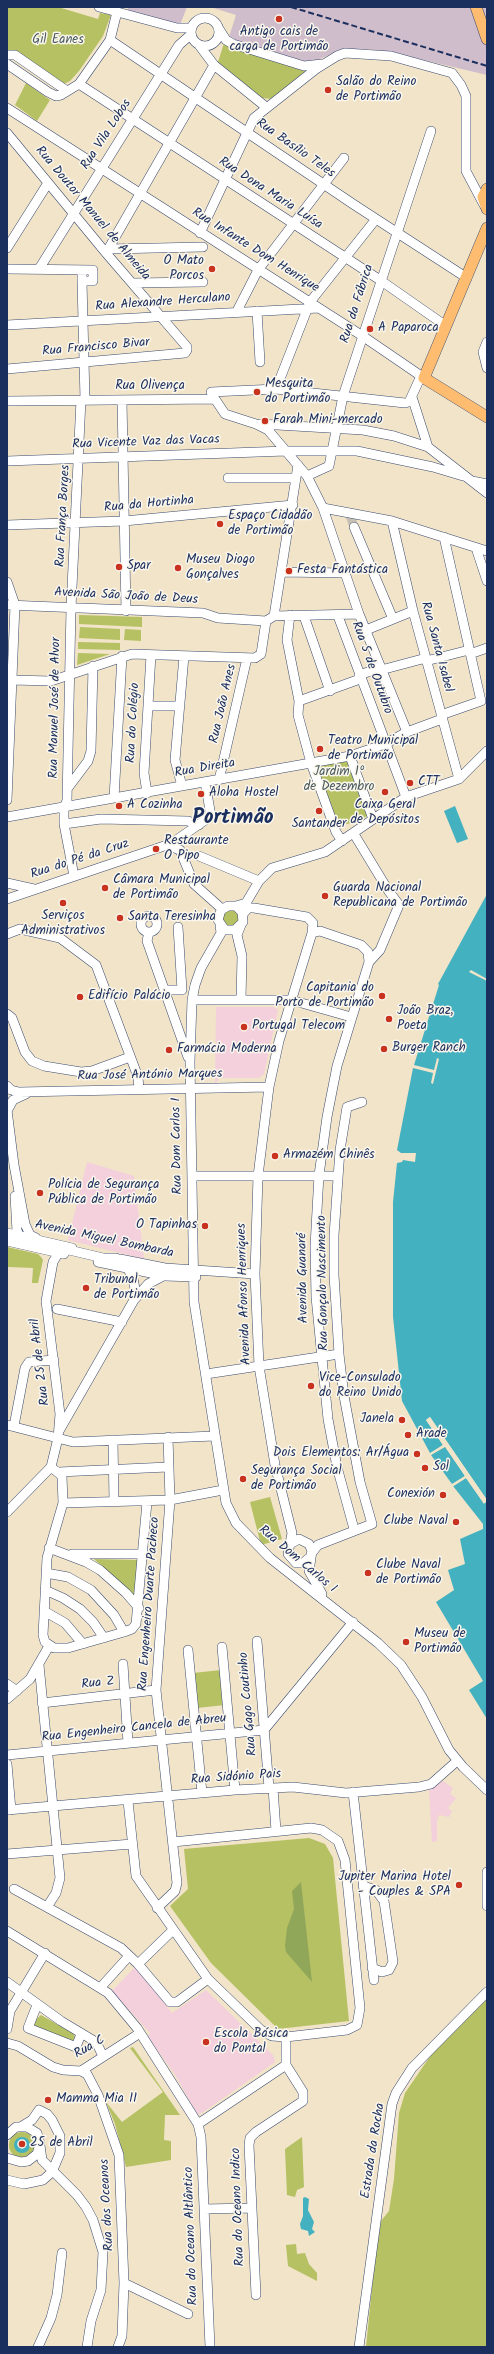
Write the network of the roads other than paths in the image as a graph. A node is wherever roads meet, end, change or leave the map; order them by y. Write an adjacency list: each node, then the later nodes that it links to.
1 (99, 7): 3 (street)
2 (476, 7): 7 (main road)
3 (118, 12): 4 (street); 8 (street)
4 (177, 28): 5 (street); 9 (street)
5 (192, 28): 6 (street); 9 (street)
6 (219, 29): 9 (street); 14 (street)
7 (487, 39)
8 (110, 40): 15 (street, Rua Basílio Teles); 17 (street)
9 (194, 41): 13 (street); 15 (street, Rua Vila Lobos)
10 (7, 55): 18 (street)
11 (329, 61): 14 (street); 16 (street); 30 (street)
12 (7, 64): 18 (street)
13 (214, 65): 19 (street); 20 (street)
14 (304, 66): 16 (street)
15 (161, 74): 19 (street, Rua Basílio Teles); 22 (street, Rua Vila Lobos)
16 (304, 78): 20 (street)
17 (79, 84): 18 (street); 22 (street, Rua Dona Maria Luísa)
18 (68, 91)
19 (195, 97): 24 (street, Rua Basílio Teles); 26 (street)
20 (266, 107): 24 (street)
21 (7, 108): 28 (street, Rua Infante Dom Henrique)
22 (133, 119): 26 (street, Rua Dona Maria Luísa); 28 (street, Rua Vila Lobos)
23 (431, 131): 41 (street, Rua da Fábrica)
24 (247, 132): 29 (street); 32 (street, Rua Basílio Teles)
25 (7, 133): 31 (street, Rua Doutor Manuel de Almeida)
26 (170, 143): 29 (street, Rua Dona Maria Luísa); 35 (street)
27 (344, 158): 32 (street)
28 (101, 168): 35 (street, Rua Infante Dom Henrique); 37 (street, Rua Vila Lobos)
29 (225, 180): 39 (street, Rua Dona Maria Luísa); 42 (street)
30 (471, 181): 33 (street); 36 (street)
31 (48, 184): 37 (street, Rua Doutor Manuel de Almeida); 44 (street)
32 (324, 185): 38 (street, Rua Basílio Teles); 39 (street)
33 (487, 186)
34 (487, 189): 36 (main road)
35 (140, 194): 42 (street, Rua Infante Dom Henrique); 45 (street)
36 (486, 211)
37 (74, 213): 45 (street, Rua Doutor Manuel de Almeida); 48 (street, Rua Vila Lobos)
38 (376, 219): 41 (street, Rua Basílio Teles); 46 (street)
39 (294, 225): 46 (street, Rua Dona Maria Luísa); 49 (street)
40 (487, 228): 50 (main road)
41 (396, 231): 50 (street, Rua Basílio Teles); 51 (street, Rua da Fábrica)
42 (200, 233): 49 (street, Rua Infante Dom Henrique)
43 (203, 247): 45 (street)
44 (7, 248)
45 (107, 251): 53 (street, Rua Doutor Manuel de Almeida)
46 (346, 259): 51 (street, Rua Dona Maria Luísa); 54 (street)
47 (7, 269): 48 (street)
48 (39, 269): 59 (street, Rua França Borges)
49 (258, 270): 54 (street, Rua Infante Dom Henrique); 57 (street)
50 (467, 278): 61 (main road)
51 (380, 280): 61 (street, Rua Dona Maria Luísa); 62 (street, Rua da Fábrica)
52 (203, 282): 53 (street)
53 (133, 283): 58 (street, Rua Doutor Manuel de Almeida)
54 (309, 305): 55 (street, Rua Alexandre Herculano); 56 (street, Rua Alexandre Herculano); 70 (street)
55 (320, 308): 62 (street, Rua Infante Dom Henrique)
56 (257, 310): 57 (street, Rua Alexandre Herculano); 65 (street)
57 (237, 312): 58 (street, Rua Alexandre Herculano)
58 (161, 317): 59 (street, Rua Alexandre Herculano); 64 (street, Rua Doutor Manuel de Almeida)
59 (83, 321): 60 (street, Rua Alexandre Herculano); 66 (street, Rua França Borges)
60 (7, 325)
61 (446, 326): 69 (main road)
62 (362, 335): 69 (street, Rua Infante Dom Henrique); 72 (street, Rua da Fábrica)
63 (487, 342): 67 (street)
64 (187, 350): 66 (street, Rua Francisco Bivar)
65 (260, 362)
66 (84, 363): 68 (street, Rua Francisco Bivar); 74 (street, Rua França Borges)
67 (487, 368)
68 (7, 369)
69 (423, 377): 73 (street); 77 (main road, Rua Infante Dom Henrique)
70 (276, 389): 71 (street, Rua Olivença); 72 (street, Rua Olivença)
71 (213, 396): 75 (street, Rua Olivença); 78 (street)
72 (343, 396): 73 (street, Rua Olivença); 79 (street, Rua da Fábrica)
73 (412, 397): 80 (street)
74 (83, 400): 75 (street, Rua Olivença); 76 (street, Rua Olivença); 84 (street, Rua França Borges)
75 (122, 400): 83 (street)
76 (7, 401)
77 (487, 417)
78 (256, 424): 79 (street); 81 (street)
79 (336, 427): 80 (street); 82 (street, Rua da Fábrica)
80 (428, 447): 90 (street)
81 (286, 451): 82 (street, Rua Vicente Vaz das Vacas); 83 (street, Rua Vicente Vaz das Vacas); 86 (street)
82 (331, 451): 87 (street, Rua da Fábrica); 90 (street, Rua Vicente Vaz das Vacas)
83 (122, 457): 84 (street, Rua Vicente Vaz das Vacas); 96 (street)
84 (79, 458): 85 (street, Rua Vicente Vaz das Vacas); 97 (street, Rua França Borges)
85 (7, 461)
86 (298, 465): 87 (street); 89 (street)
87 (307, 476): 94 (street)
88 (228, 478): 89 (street)
89 (296, 478): 93 (street)
90 (467, 478): 91 (street); 92 (street)
91 (487, 484)
92 (487, 493)
93 (293, 505): 96 (street, Rua da Hortinha); 103 (street)
94 (323, 508): 95 (street); 104 (street)
95 (392, 521): 100 (street); 110 (street, Rua Santa Isabel)
96 (124, 522): 97 (street, Rua da Hortinha); 109 (street)
97 (76, 524): 98 (street, Rua da Hortinha); 108 (street, Rua França Borges)
98 (7, 525)
99 (354, 527): 116 (street)
100 (444, 537): 101 (street); 119 (street)
101 (476, 548): 102 (street); 105 (street)
102 (487, 551)
103 (282, 572): 104 (street); 115 (street)
104 (345, 573): 111 (street)
105 (487, 581)
106 (7, 582): 107 (street)
107 (10, 603): 108 (street, Avenida São João de Deus); 129 (street)
108 (71, 608): 109 (street, Avenida São João de Deus); 127 (street, Rua Manuel José de Alvor)
109 (126, 611): 115 (street, Avenida São João de Deus)
110 (413, 611): 116 (street); 124 (street, Rua Santa Isabel)
111 (359, 614): 114 (street, Avenida São João de Deus); 117 (street)
112 (290, 615): 113 (street, Avenida São João de Deus); 115 (street, Avenida São João de Deus); 131 (street)
113 (304, 616): 114 (street, Avenida São João de Deus); 130 (street)
114 (338, 616): 128 (street, Rua 5 de Outubro)
115 (270, 618): 123 (street)
116 (393, 619): 117 (street)
117 (366, 630): 126 (street)
118 (487, 648): 119 (street)
119 (470, 652): 124 (street); 135 (street, Rua Direita)
120 (151, 655): 121 (street); 122 (street); 132 (street, Rua do Colégio)
121 (122, 656): 125 (street); 148 (street)
122 (184, 656): 123 (street); 133 (street)
123 (247, 658): 142 (street, Rua João Anes)
124 (426, 660): 126 (street); 135 (street, Rua Santa Isabel)
125 (93, 666): 127 (street); 145 (street)
126 (380, 669): 128 (street); 136 (street)
127 (70, 674): 129 (street); 145 (street, Rua Manuel José de Alvor)
128 (360, 677): 130 (street); 137 (street, Rua 5 de Outubro)
129 (12, 680): 134 (street)
130 (330, 691): 131 (street)
131 (299, 701): 140 (street)
132 (148, 706): 133 (street); 146 (street, Rua do Colégio)
133 (180, 706): 144 (street)
134 (9, 708): 149 (street)
135 (442, 717): 136 (street, Rua Direita); 141 (street, Rua Santa Isabel)
136 (407, 732): 137 (street, Rua Direita)
137 (385, 744): 139 (street, Rua Direita); 147 (street, Rua 5 de Outubro)
138 (487, 751): 141 (street)
139 (350, 756): 140 (street, Rua Direita); 152 (street)
140 (311, 763): 142 (street, Rua Direita); 156 (street)
141 (459, 779): 147 (street)
142 (219, 780): 143 (street, Rua Direita)
143 (205, 782): 144 (street, Rua Direita); 154 (street)
144 (182, 786): 146 (street, Rua Direita)
145 (67, 789): 150 (street, Rua Manuel José de Alvor)
146 (147, 793): 148 (street, Rua Direita)
147 (406, 797): 152 (street)
148 (114, 798): 150 (street, Rua Direita)
149 (7, 800)
150 (64, 807): 151 (street, Rua Direita); 153 (street, Rua Manuel José de Alvor)
151 (7, 817)
152 (373, 819): 155 (street)
153 (64, 824): 154 (street); 159 (street, Rua Manuel José de Alvor)
154 (199, 825): 157 (street)
155 (354, 834): 156 (street); 173 (street)
156 (342, 842): 160 (street)
157 (173, 846): 159 (street, Rua do Pé da Cruz); 165 (street)
158 (199, 856): 160 (street)
159 (74, 876): 162 (street, Rua do Pé da Cruz)
160 (259, 881): 164 (street)
161 (7, 883): 162 (street)
162 (34, 889): 163 (street, Rua do Pé da Cruz)
163 (7, 899)
164 (236, 906): 165 (street); 166 (street)
165 (222, 909): 167 (street)
166 (243, 914): 168 (street); 171 (street, Avenida Afonso Henriques)
167 (220, 925): 168 (street); 175 (street, Rua Dom Carlos I)
168 (241, 925): 176 (street)
169 (178, 927): 174 (street)
170 (149, 932): 174 (street)
171 (312, 933): 173 (street); 177 (street, Avenida Afonso Henriques)
172 (7, 934): 180 (street)
173 (369, 962): 179 (street, Avenida Guanaré)
174 (165, 990): 181 (street)
175 (192, 1000): 176 (street); 181 (street, Rua Dom Carlos I)
176 (241, 1000): 177 (street)
177 (291, 1000): 179 (street); 184 (street, Avenida Afonso Henriques)
178 (7, 1014): 180 (street)
179 (349, 1021): 190 (street, Avenida Guanaré)
180 (130, 1057): 185 (street)
181 (190, 1062): 183 (street, Rua Dom Carlos I)
182 (7, 1086): 186 (street, Rua José António Marques)
183 (190, 1087): 184 (street, Rua José António Marques); 185 (street, Rua José António Marques); 191 (street, Rua Dom Carlos I)
184 (269, 1087): 192 (street, Avenida Afonso Henriques)
185 (138, 1089): 186 (street, Rua José António Marques)
186 (32, 1092): 188 (street, Rua José António Marques)
187 (362, 1102): 193 (street, Rua Gonçalo Nascimento)
188 (7, 1110): 189 (street)
189 (14, 1164): 194 (street); 195 (street)
190 (319, 1175): 192 (street); 193 (street); 216 (street, Avenida Guanaré)
191 (192, 1176): 192 (street); 196 (street, Rua Dom Carlos I)
192 (258, 1176): 211 (street, Avenida Afonso Henriques)
193 (338, 1176): 215 (street, Rua Gonçalo Nascimento)
194 (14, 1183): 197 (street); 199 (street, Avenida Miguel Bombarda)
195 (23, 1216): 199 (street, Avenida Miguel Bombarda); 202 (street)
196 (193, 1220): 208 (street, Rua Dom Carlos I); 209 (street, Rua Dom Carlos I)
197 (7, 1229)
198 (7, 1233): 199 (street, Avenida Miguel Bombarda)
199 (19, 1235): 200 (street, Avenida Miguel Bombarda); 202 (street, Avenida Miguel Bombarda); 203 (street, Avenida Miguel Bombarda)
200 (7, 1236)
201 (7, 1241): 203 (street, Avenida Miguel Bombarda)
202 (43, 1241): 205 (street, Avenida Miguel Bombarda)
203 (49, 1250): 204 (street, Avenida Miguel Bombarda); 206 (street, Avenida Miguel Bombarda)
204 (59, 1253): 205 (street); 206 (street, Rua 25 de Abril); 207 (street, Avenida Miguel Bombarda)
205 (116, 1258): 207 (street); 208 (street, Avenida Miguel Bombarda)
206 (53, 1262): 217 (street, Rua 25 de Abril)
207 (129, 1268): 210 (street, Avenida Miguel Bombarda); 212 (street)
208 (181, 1270): 209 (street, Avenida Miguel Bombarda)
209 (193, 1274): 210 (street, Avenida Miguel Bombarda); 211 (street, Avenida Miguel Bombarda); 219 (street, Rua Dom Carlos I)
210 (165, 1276): 212 (street)
211 (255, 1276): 218 (street, Avenida Afonso Henriques)
212 (134, 1300): 214 (street)
213 (57, 1309): 214 (street)
214 (122, 1322): 221 (street)
215 (338, 1354): 216 (street); 237 (street, Rua Gonçalo Nascimento)
216 (320, 1357): 218 (street); 237 (street, Avenida Guanaré)
217 (54, 1360): 220 (street, Rua 25 de Abril); 222 (street)
218 (259, 1366): 219 (street); 238 (street, Avenida Afonso Henriques)
219 (206, 1374): 224 (street, Rua Dom Carlos I)
220 (58, 1392): 221 (street); 223 (street, Rua 25 de Abril)
221 (79, 1398): 223 (street)
222 (10, 1425): 223 (street)
223 (58, 1434): 226 (street); 227 (street, Rua 25 de Abril)
224 (214, 1436): 225 (street); 231 (street, Rua Dom Carlos I)
225 (168, 1437): 226 (street); 228 (street, Rua Engenheiro Duarte Pacheco)
226 (113, 1440): 229 (street)
227 (51, 1467): 230 (street); 236 (street)
228 (168, 1467): 229 (street); 232 (street, Rua Engenheiro Duarte Pacheco)
229 (114, 1470): 230 (street); 233 (street)
230 (59, 1472): 235 (street)
231 (223, 1490): 232 (street); 243 (street, Rua Dom Carlos I)
232 (170, 1500): 234 (street); 262 (street, Rua Engenheiro Duarte Pacheco)
233 (114, 1502): 234 (street); 235 (street)
234 (146, 1502): 241 (street)
235 (63, 1503): 239 (street)
236 (7, 1510)
237 (354, 1530): 242 (street, Rua Gonçalo Nascimento)
238 (290, 1544): 242 (street); 244 (street)
239 (49, 1548): 240 (street); 245 (street)
240 (67, 1554): 241 (street); 248 (street)
241 (143, 1554): 248 (street)
242 (310, 1556): 244 (street); 249 (street)
243 (270, 1558): 244 (street); 247 (street, Rua Dom Carlos I)
244 (295, 1561): 247 (street)
245 (46, 1573): 246 (street); 252 (street)
246 (45, 1590): 250 (street); 253 (street)
247 (318, 1594): 249 (street, Rua Dom Carlos I)
248 (139, 1608): 252 (street)
249 (335, 1608): 251 (street, Rua Dom Carlos I)
250 (44, 1611): 255 (street); 256 (street)
251 (353, 1622): 267 (street); 274 (street, Rua Dom Carlos I)
252 (124, 1632): 253 (street)
253 (104, 1638): 255 (street)
254 (257, 1641): 267 (street, Rua Gago Coutinho)
255 (84, 1644): 256 (street)
256 (49, 1646): 260 (street)
257 (222, 1647): 268 (street)
258 (188, 1650): 269 (street)
259 (123, 1664): 264 (street)
260 (39, 1665): 263 (street); 266 (street)
261 (7, 1684): 263 (street)
262 (156, 1690): 264 (street, Rua Z); 270 (street, Rua Engenheiro Duarte Pacheco)
263 (17, 1692): 265 (street)
264 (125, 1694): 266 (street, Rua Z); 271 (street)
265 (7, 1699)
266 (42, 1703): 272 (street)
267 (264, 1730): 268 (street, Rua Engenheiro Cancela de Abreu); 277 (street, Rua Gago Coutinho)
268 (230, 1733): 269 (street, Rua Engenheiro Cancela de Abreu); 278 (street)
269 (196, 1736): 270 (street, Rua Engenheiro Cancela de Abreu); 281 (street)
270 (161, 1740): 271 (street, Rua Engenheiro Cancela de Abreu); 282 (street, Rua Engenheiro Duarte Pacheco)
271 (128, 1743): 272 (street, Rua Engenheiro Cancela de Abreu)
272 (48, 1751): 273 (street, Rua Engenheiro Cancela de Abreu); 284 (street)
273 (7, 1755)
274 (457, 1761): 279 (street); 280 (street, Rua Sidónio Pais)
275 (7, 1764): 276 (street)
276 (8, 1786): 285 (street)
277 (271, 1788): 278 (street, Rua Sidónio Pais); 280 (street, Rua Sidónio Pais); 286 (street, Rua Gago Coutinho)
278 (235, 1790): 281 (street, Rua Sidónio Pais)
279 (487, 1790)
280 (353, 1792): 292 (street)
281 (202, 1793): 282 (street, Rua Sidónio Pais)
282 (167, 1795): 283 (street, Rua Sidónio Pais); 287 (street, Rua Engenheiro Duarte Pacheco)
283 (128, 1801): 284 (street, Rua Sidónio Pais); 288 (street)
284 (54, 1807): 285 (street, Rua Sidónio Pais); 289 (street)
285 (9, 1810)
286 (276, 1831): 287 (street); 314 (street)
287 (173, 1842): 296 (street, Rua Engenheiro Duarte Pacheco)
288 (132, 1844): 289 (street); 296 (street)
289 (58, 1848): 290 (street); 295 (street)
290 (7, 1854)
291 (487, 1872): 294 (street)
292 (363, 1886): 302 (street); 302 (street)
293 (14, 1890): 295 (street)
294 (487, 1906)
295 (47, 1907): 300 (street)
296 (157, 1908): 297 (street)
297 (173, 1930): 301 (street); 303 (street)
298 (7, 1931): 299 (street)
299 (45, 1953): 306 (street); 307 (street)
300 (129, 1956): 301 (street); 306 (street)
301 (138, 1964): 303 (street)
302 (372, 1968): 304 (street)
303 (208, 1979): 314 (street)
304 (374, 1980)
305 (7, 1982): 307 (street)
306 (101, 1987): 312 (street)
307 (20, 1992): 309 (street); 310 (street)
308 (487, 1992): 339 (street, Estrada da Rocha)
309 (37, 2005): 313 (street); 313 (street)
310 (8, 2011): 311 (street)
311 (7, 2029)
312 (140, 2032): 316 (street, Rua C); 320 (street)
313 (80, 2034): 316 (street)
314 (286, 2037): 317 (street)
315 (7, 2043): 318 (street, Rua C)
316 (103, 2056): 318 (street, Rua C)
317 (286, 2065): 320 (street); 327 (street, Rua do Oceano Indico)
318 (81, 2071): 330 (street, Rua dos Oceanos)
319 (7, 2124): 321 (street)
320 (198, 2124): 328 (street, Rua do Oceano Altlântico)
321 (19, 2127): 322 (street); 323 (street); 325 (street)
322 (7, 2135)
323 (40, 2145): 324 (street); 325 (street)
324 (12, 2158): 325 (street)
325 (50, 2170): 326 (street); 333 (street)
326 (7, 2180)
327 (251, 2208): 328 (street); 331 (street, Rua do Oceano Indico)
328 (204, 2209): 338 (street, Rua do Oceano Altlântico)
329 (62, 2252): 334 (street)
330 (124, 2283): 332 (street); 337 (street, Rua dos Oceanos)
331 (256, 2295)
332 (188, 2314)
333 (89, 2335): 335 (street); 336 (street)
334 (38, 2347)
335 (87, 2347)
336 (93, 2347)
337 (118, 2347)
338 (210, 2347)
339 (359, 2347)

